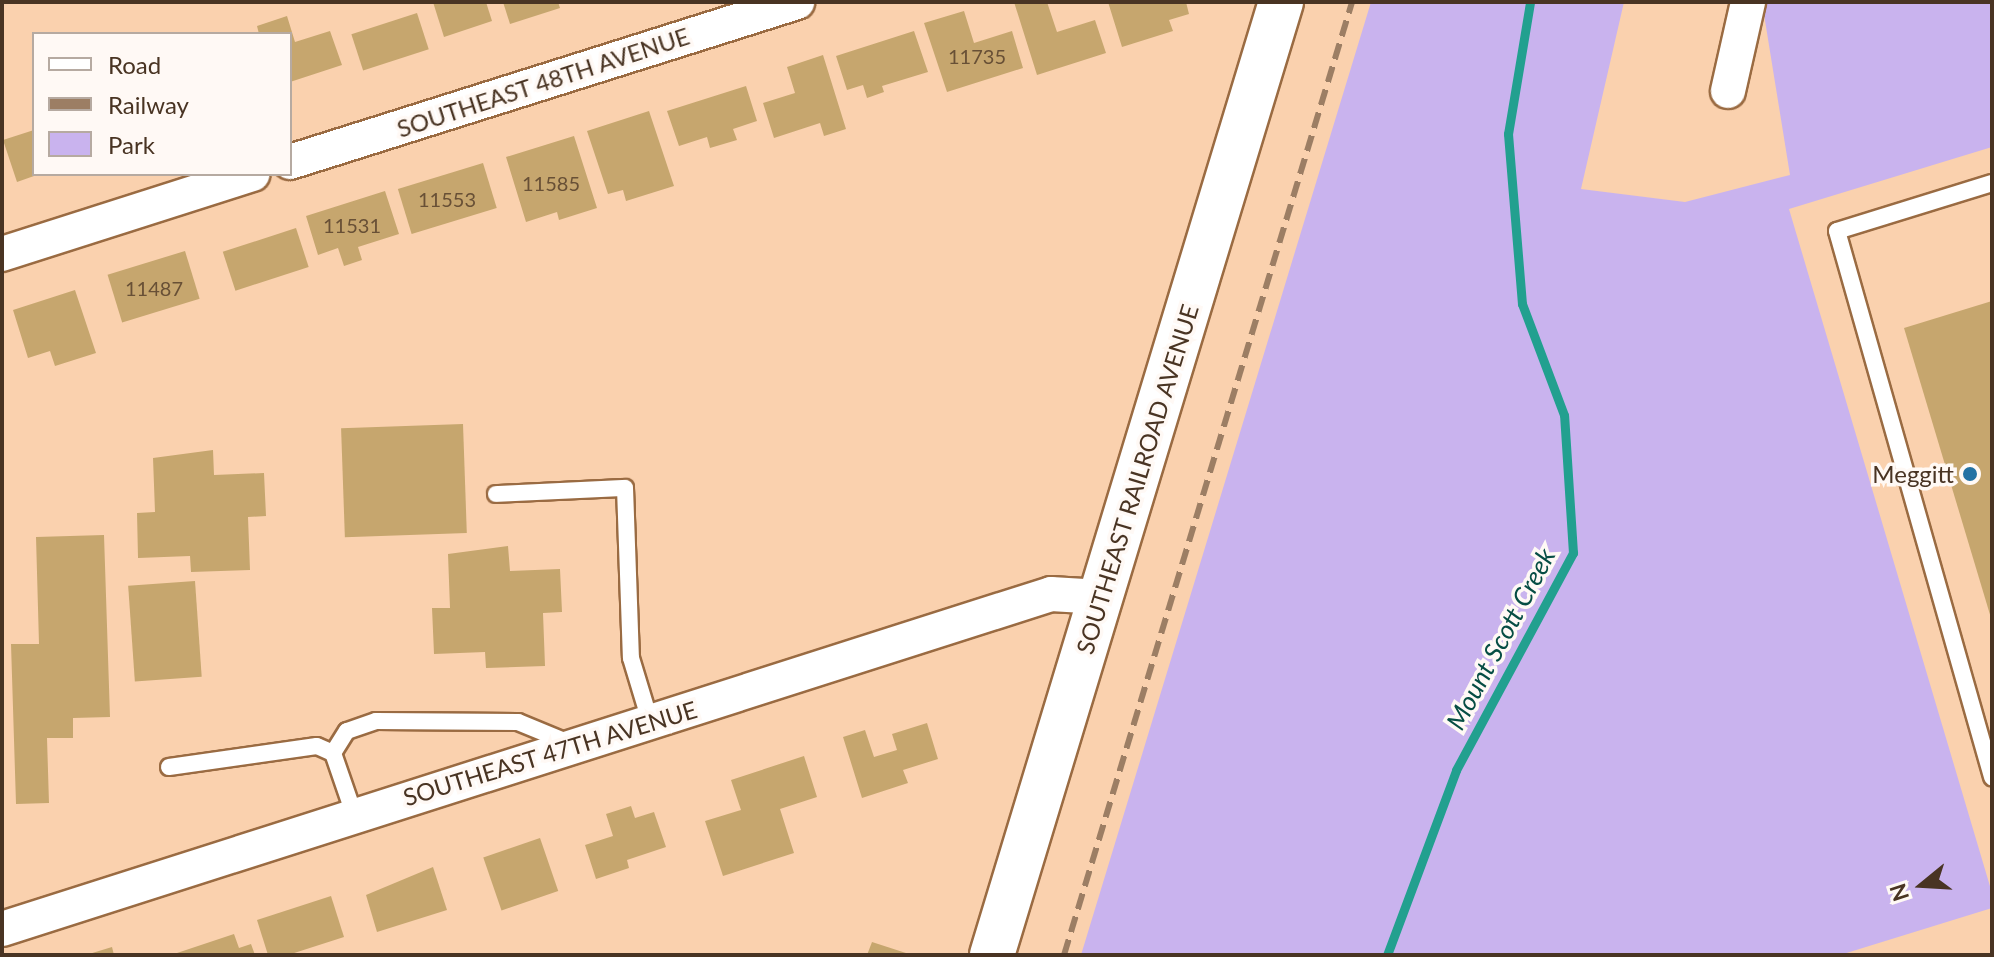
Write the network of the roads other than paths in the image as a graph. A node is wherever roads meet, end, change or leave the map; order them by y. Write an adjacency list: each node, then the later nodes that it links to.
1 (797, 2): 5 (street, SOUTHEAST 48TH AVENUE)
2 (1281, 2): 10 (street, SOUTHEAST RAILROAD AVENUE)
3 (1748, 2): 4 (street)
4 (1728, 91)
5 (292, 161)
6 (247, 176): 8 (street)
7 (1992, 183): 15 (lane)
8 (2, 254)
9 (496, 494): 11 (lane)
10 (1101, 597): 11 (street, SOUTHEAST 47TH AVENUE); 18 (street, SOUTHEAST RAILROAD AVENUE)
11 (650, 721): 12 (street, SOUTHEAST 47TH AVENUE)
12 (574, 746): 13 (lane); 16 (street, SOUTHEAST 47TH AVENUE)
13 (333, 753): 14 (lane); 16 (lane)
14 (169, 767)
15 (1992, 777)
16 (354, 814): 17 (street, SOUTHEAST 47TH AVENUE)
17 (2, 929)
18 (992, 955)

